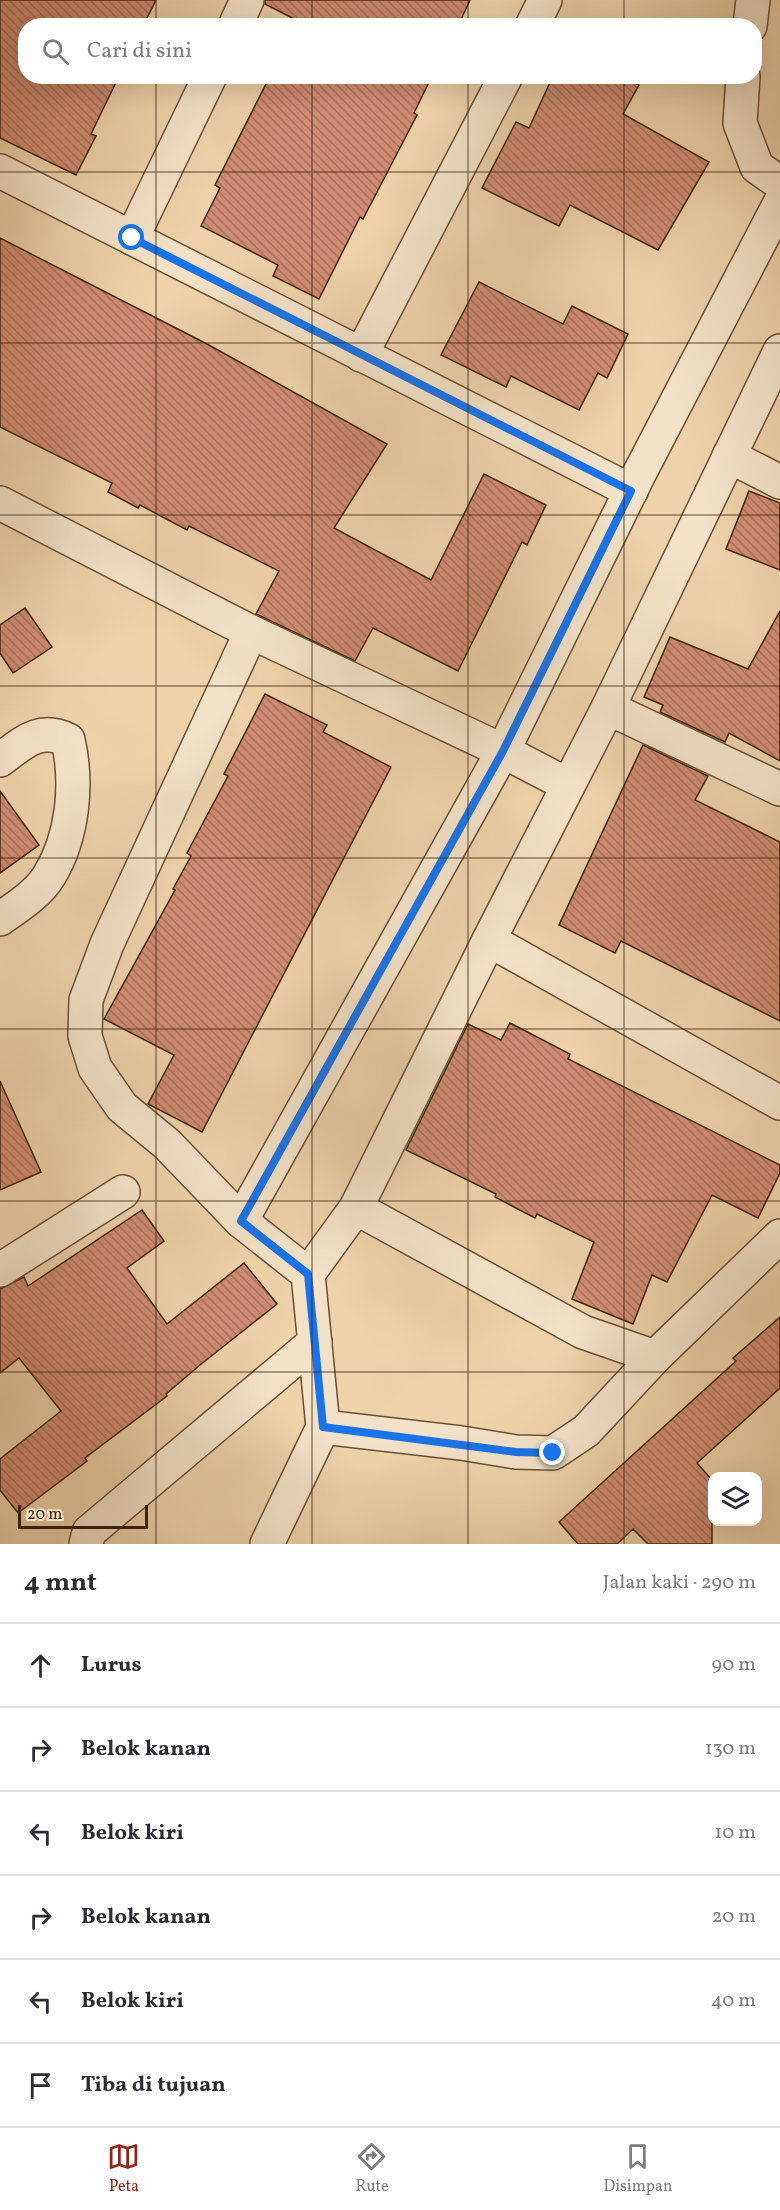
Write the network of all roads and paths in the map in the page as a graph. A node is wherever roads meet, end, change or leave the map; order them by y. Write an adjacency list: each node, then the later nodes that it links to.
1 (247, 0): 4 (street)
2 (545, 0): 5 (street)
3 (753, 0): 6 (street)
4 (239, 18)
5 (536, 18)
6 (751, 18)
7 (206, 84): 13 (street)
8 (502, 84): 15 (street)
9 (742, 84): 11 (street)
10 (0, 171): 13 (street)
11 (780, 183)
12 (780, 203): 18 (street)
13 (132, 238): 15 (street)
14 (780, 351): 16 (street)
15 (362, 355): 18 (street)
16 (729, 456): 17 (street); 21 (street)
17 (780, 482)
18 (631, 491): 22 (street)
19 (0, 503): 20 (street)
20 (251, 632): 22 (street); 31 (street)
21 (608, 708): 24 (street); 25 (street)
22 (503, 751): 24 (street); 31 (street)
23 (0, 760): 26 (street)
24 (568, 785): 27 (street)
25 (780, 789)
26 (0, 919)
27 (489, 940): 28 (street); 30 (street)
28 (780, 1103)
29 (123, 1192): 33 (street)
30 (356, 1208): 34 (street); 36 (street)
31 (241, 1221): 34 (street)
32 (780, 1236): 36 (street)
33 (0, 1270)
34 (308, 1274): 35 (street)
35 (315, 1342): 37 (street); 38 (street)
36 (655, 1357): 37 (street)
37 (323, 1427): 39 (street)
38 (86, 1544)
39 (267, 1544)

